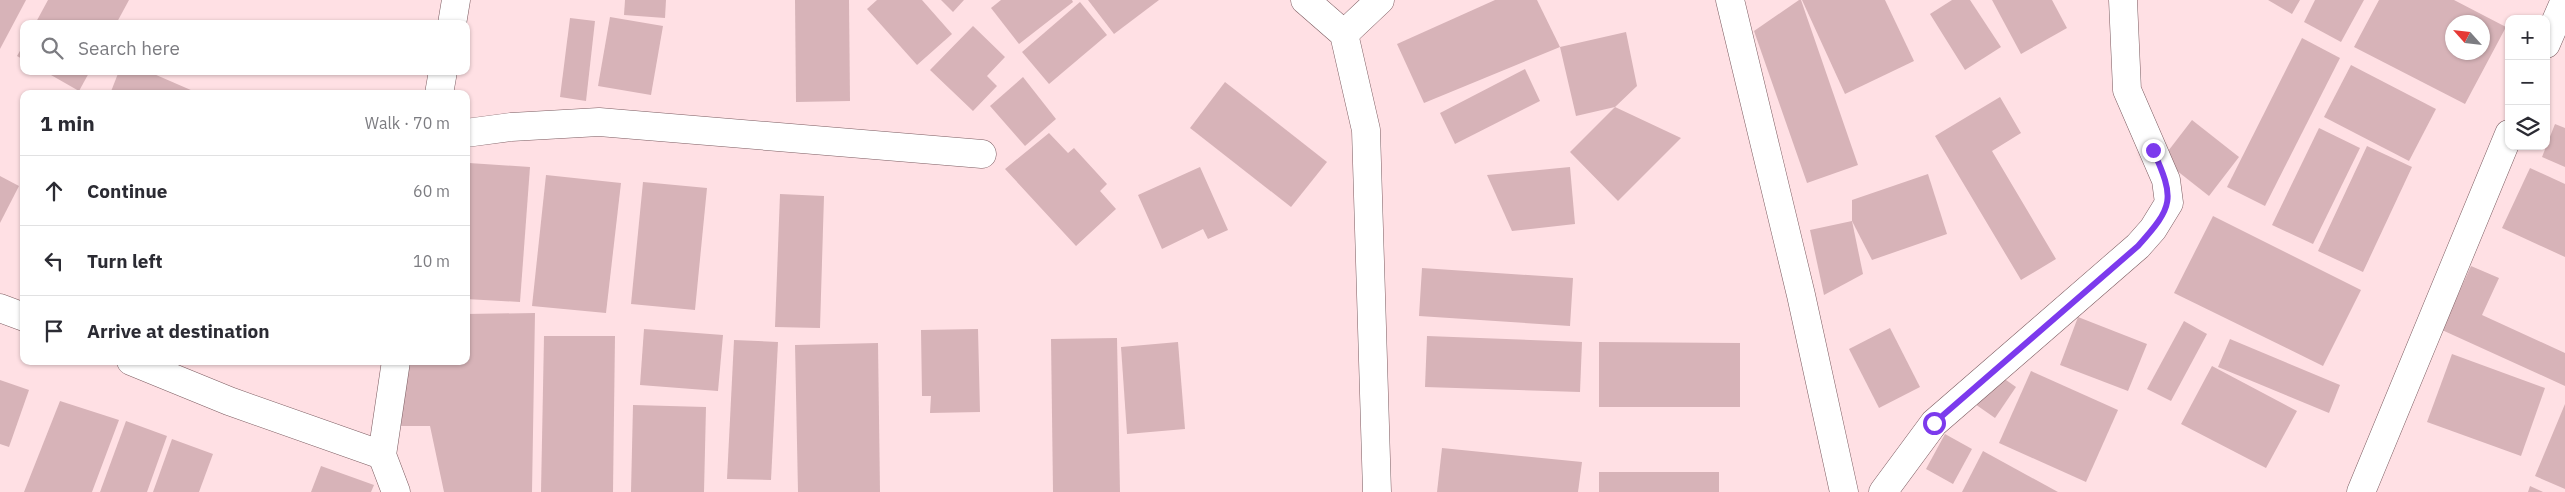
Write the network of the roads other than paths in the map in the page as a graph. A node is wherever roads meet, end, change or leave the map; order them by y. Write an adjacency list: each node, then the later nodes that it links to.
1 (456, 0): 7 (street)
2 (1305, 0): 8 (street)
3 (1380, 0): 8 (street)
4 (2123, 0): 23 (street)
5 (2565, 0): 9 (street)
6 (1736, 3): 22 (street)
7 (453, 20)
8 (1344, 34): 21 (street)
9 (2550, 35)
10 (442, 75): 11 (street)
11 (440, 90)
12 (470, 132): 14 (street)
13 (2505, 144): 24 (street)
14 (982, 154)
15 (0, 308): 16 (street)
16 (20, 316)
17 (141, 365): 19 (street)
18 (395, 365): 19 (street)
19 (382, 455): 20 (street)
20 (396, 492)
21 (1377, 492)
22 (1844, 492)
23 (1882, 492)
24 (2362, 492)

